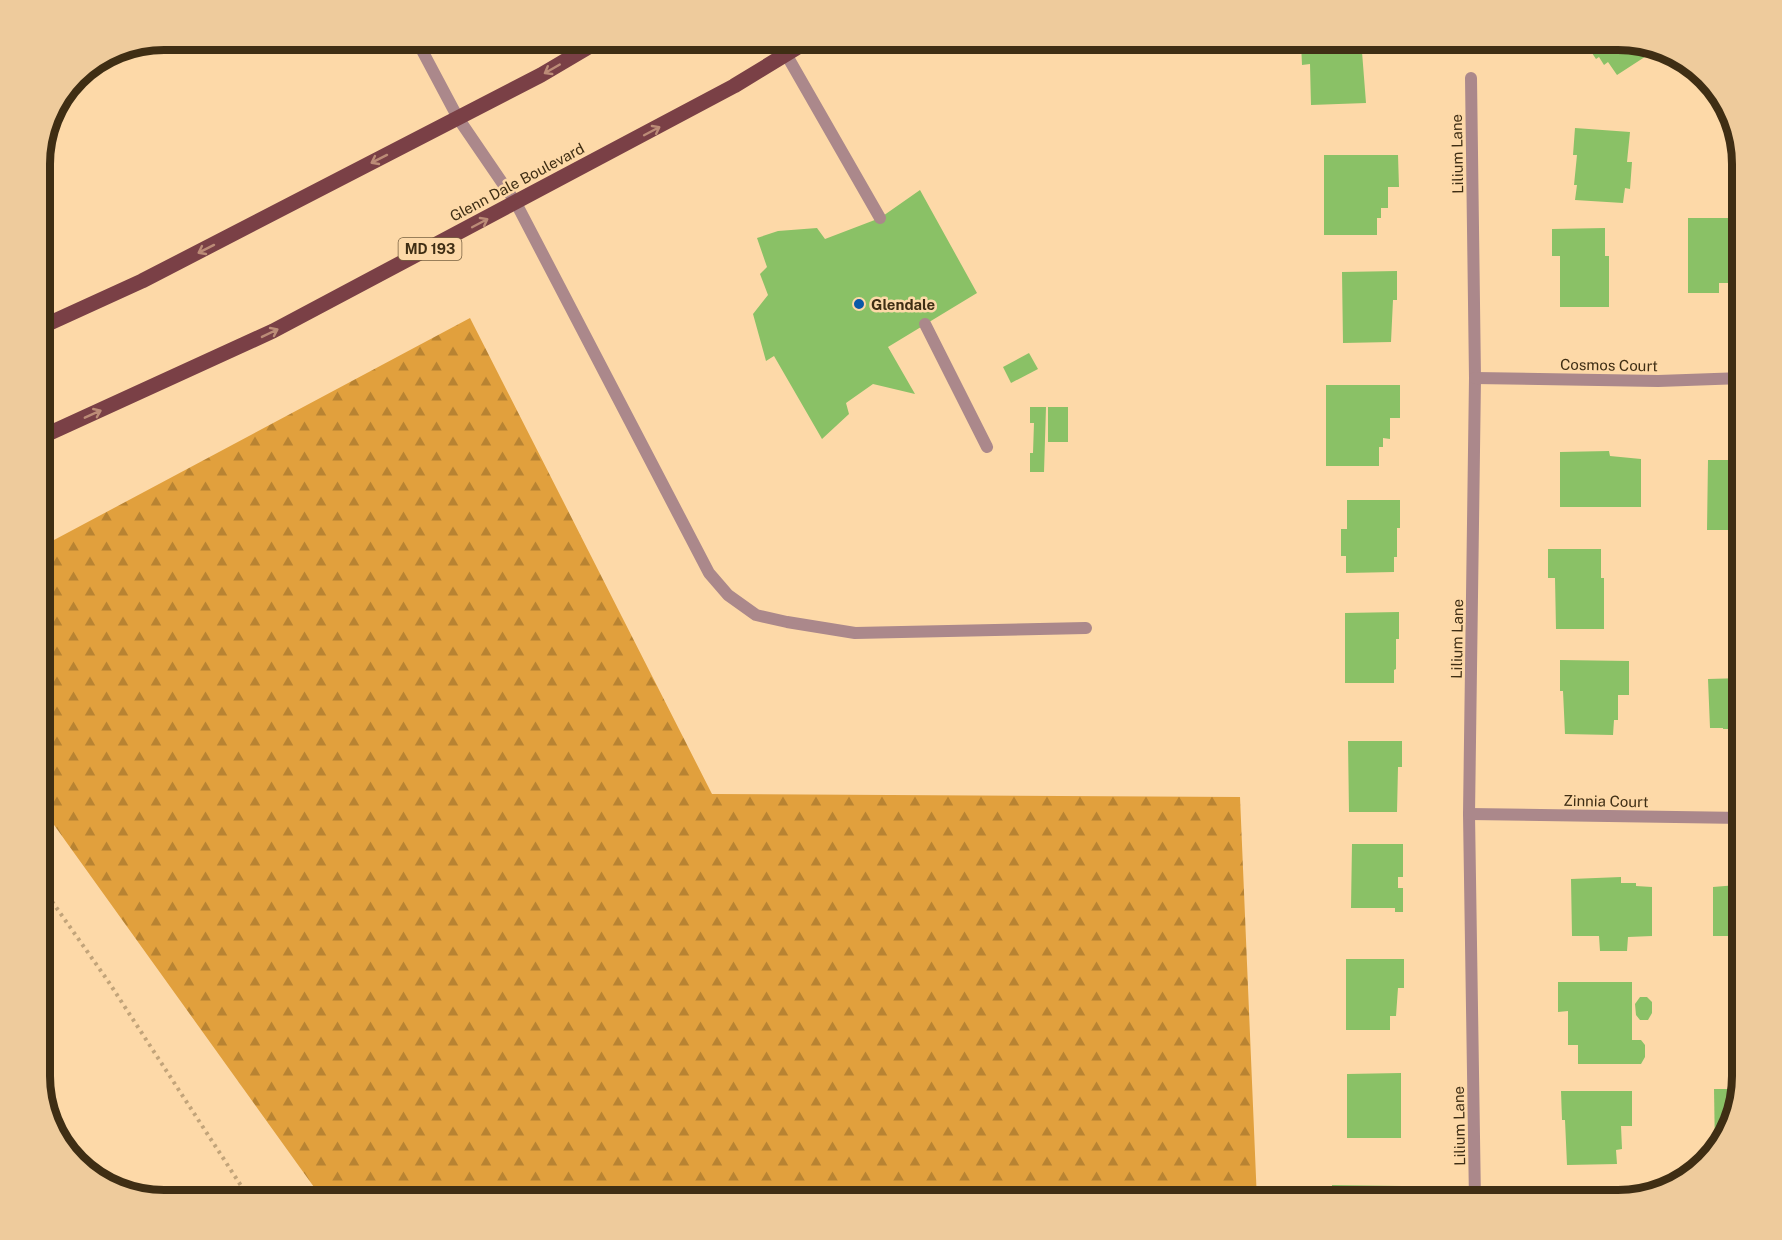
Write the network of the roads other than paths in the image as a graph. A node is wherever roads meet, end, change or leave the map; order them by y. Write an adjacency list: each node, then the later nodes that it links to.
1 (422, 50): 7 (street)
2 (583, 50): 7 (main road, one-way to 7)
3 (778, 50): 5 (street)
4 (793, 50): 5 (main road, Glenn Dale Boulevard / MD 193)
5 (786, 54): 8 (main road, Glenn Dale Boulevard / MD 193, one-way to 5); 9 (street)
6 (1471, 78): 12 (street, Lilium Lane)
7 (458, 118): 8 (street); 10 (main road, one-way to 10)
8 (516, 203): 14 (main road, Glenn Dale Boulevard / MD 193, one-way to 8); 16 (street)
9 (880, 218)
10 (50, 323)
11 (925, 324): 15 (street)
12 (1475, 378): 13 (street, Cosmos Court); 17 (street, Lilium Lane)
13 (1732, 378)
14 (50, 433)
15 (987, 447)
16 (1086, 628)
17 (1469, 814): 18 (street, Zinnia Court); 19 (street, Lilium Lane)
18 (1732, 818)
19 (1475, 1190)

